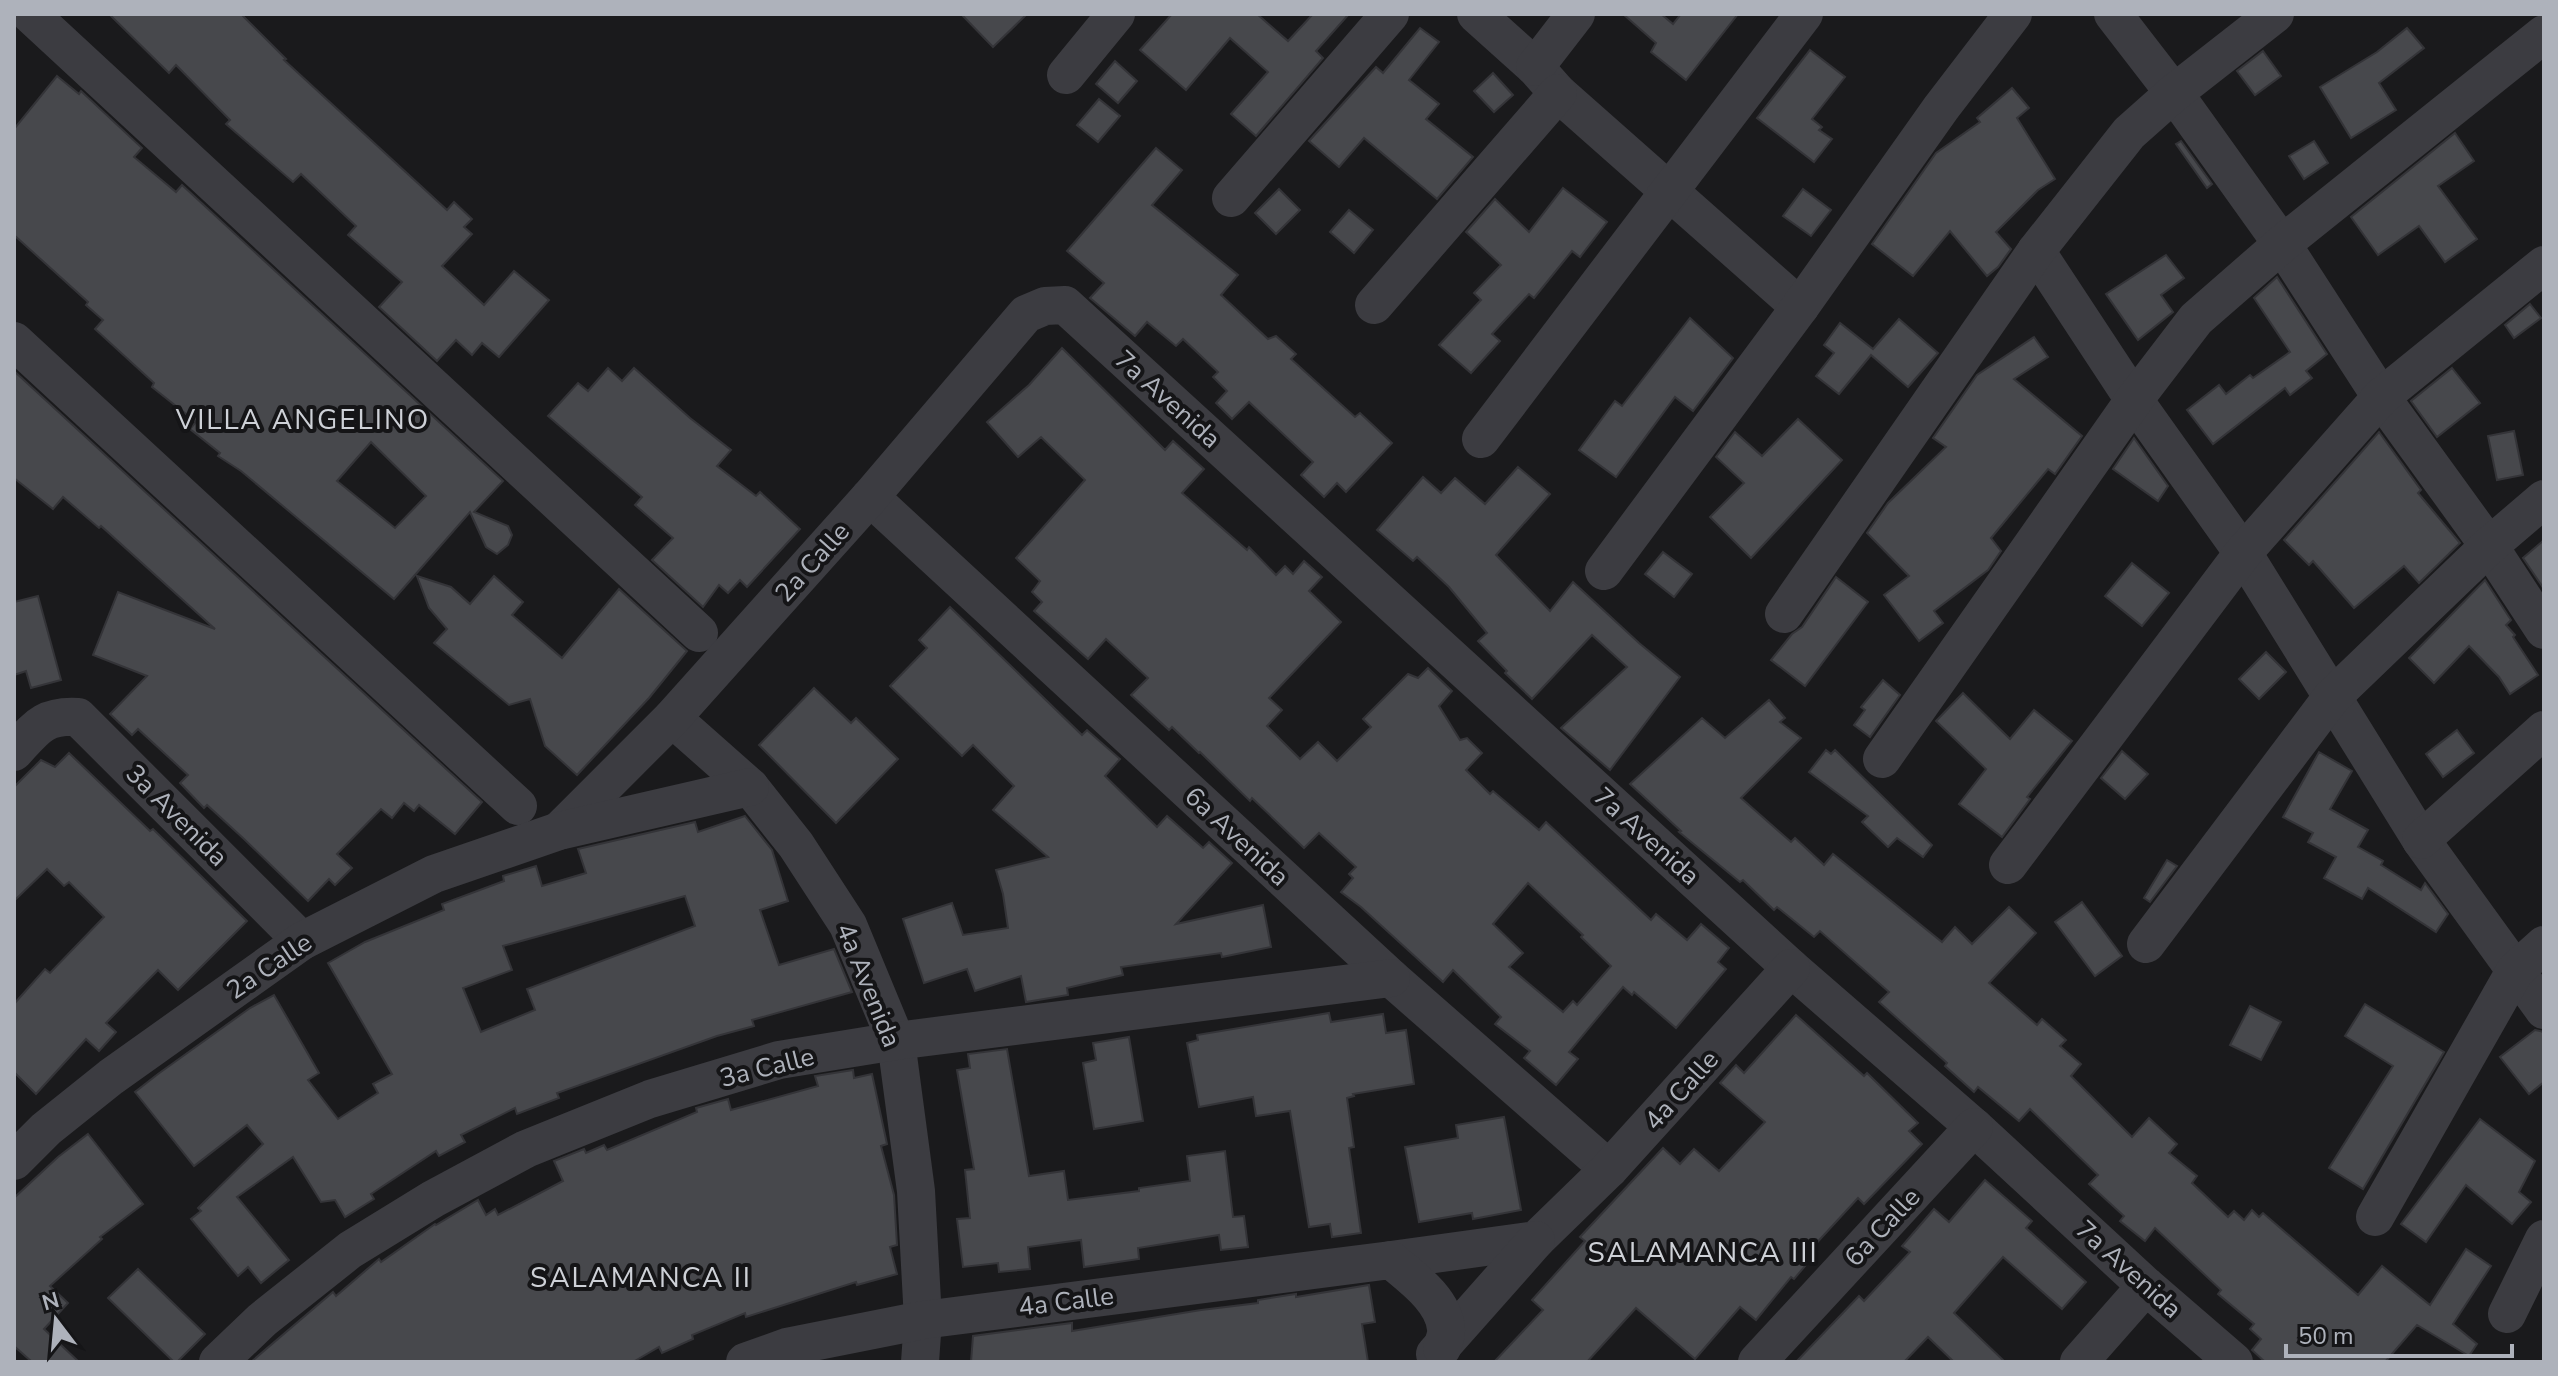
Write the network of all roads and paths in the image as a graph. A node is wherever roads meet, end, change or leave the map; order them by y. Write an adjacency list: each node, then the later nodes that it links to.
1 (30, 14): 33 (street)
2 (1116, 14): 11 (street)
3 (1390, 14): 15 (street)
4 (1476, 14): 12 (street)
5 (1576, 14): 12 (street)
6 (1804, 14): 14 (street)
7 (2013, 14): 21 (street)
8 (2113, 14): 13 (street)
9 (2275, 14): 13 (street)
10 (2544, 34): 16 (street)
11 (1066, 75)
12 (1547, 80): 14 (street); 20 (street)
13 (2174, 93): 16 (street); 17 (street)
14 (1670, 192): 21 (street); 25 (street)
15 (1231, 198)
16 (2282, 244): 23 (street); 24 (street)
17 (2036, 251): 24 (street); 31 (street)
18 (2544, 265): 23 (street)
19 (1065, 305): 26 (street, 2a Calle); 47 (street, 7a Avenida)
20 (1374, 305)
21 (1800, 307): 30 (street)
22 (14, 341): 40 (street)
23 (2381, 397): 28 (street); 29 (street)
24 (2134, 400): 29 (street); 38 (street)
25 (1481, 439)
26 (870, 497): 35 (street, 2a Calle); 49 (street, 6a Avenida)
27 (2544, 499): 28 (street)
28 (2489, 546): 32 (street); 34 (street)
29 (2243, 553): 34 (street); 43 (street)
30 (1604, 571)
31 (1784, 614)
32 (2544, 630)
33 (699, 633)
34 (2332, 697): 42 (street); 45 (street)
35 (672, 718): 39 (street, 4a Avenida); 41 (street, 2a Calle)
36 (2544, 730): 42 (street)
37 (14, 752): 44 (street, 3a Avenida)
38 (1882, 759)
39 (750, 787): 41 (street, 2a Calle); 51 (street, 4a Avenida)
40 (518, 806)
41 (559, 831): 44 (street, 2a Calle)
42 (2421, 840): 48 (street)
43 (2008, 865)
44 (302, 941): 53 (street, 2a Calle)
45 (2146, 944)
46 (2544, 945): 48 (street)
47 (1791, 968): 52 (street, 7a Avenida); 54 (street, 4a Calle)
48 (2515, 971): 50 (street); 55 (street)
49 (1391, 978): 51 (street, 3a Calle); 54 (street, 6a Avenida)
50 (2544, 1010)
51 (896, 1041): 61 (street, 4a Avenida); 63 (street, 3a Calle)
52 (1974, 1127): 59 (street, 7a Avenida); 66 (street, 6a Calle)
53 (14, 1161)
54 (1609, 1169): 57 (street, 4a Calle)
55 (2375, 1217)
56 (2544, 1239): 60 (street)
57 (1536, 1240): 58 (street, 4a Calle); 62 (street)
58 (1391, 1260): 61 (street, 4a Calle); 62 (street)
59 (2146, 1286): 67 (street); 68 (street, 7a Avenida)
60 (2507, 1314)
61 (923, 1320): 64 (street, 4a Calle); 65 (street, 4a Avenida)
62 (1434, 1355)
63 (218, 1362)
64 (745, 1362)
65 (920, 1362)
66 (1757, 1362)
67 (2079, 1362)
68 (2234, 1362)

